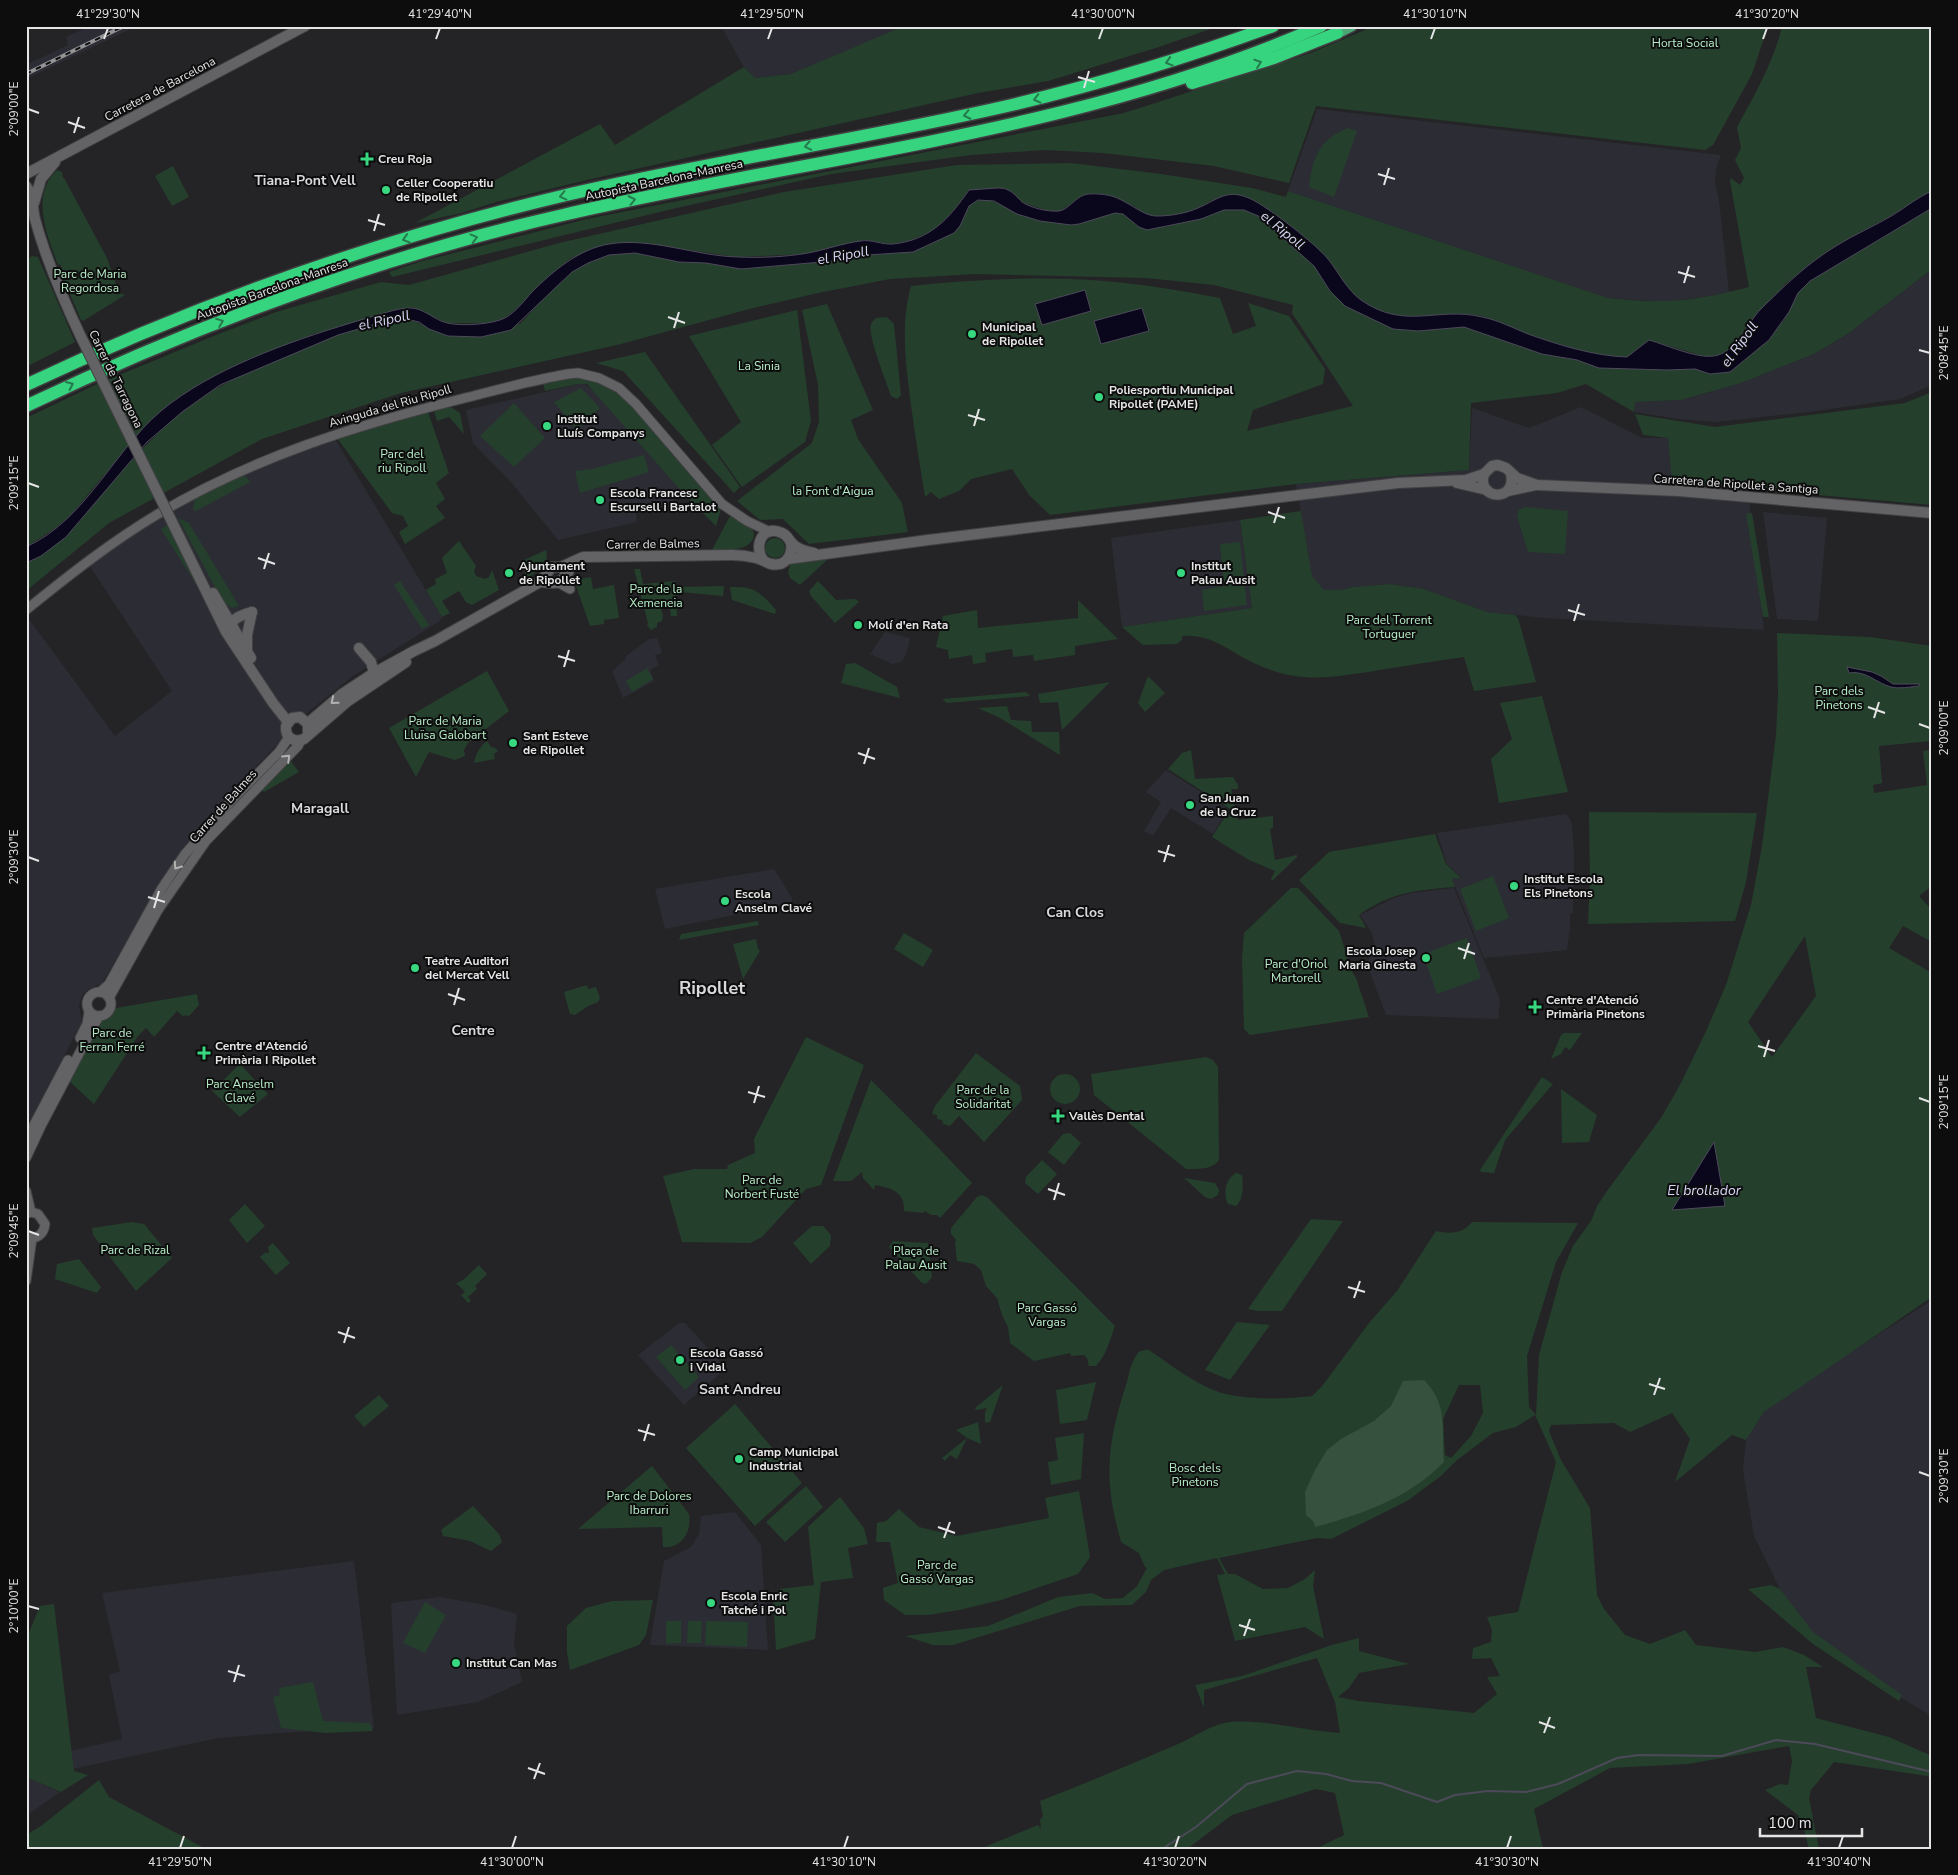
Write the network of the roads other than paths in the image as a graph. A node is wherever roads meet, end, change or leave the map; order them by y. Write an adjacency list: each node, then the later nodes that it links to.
1 (306, 26): 7 (main road, Carretera de Barcelona)
2 (1273, 26): 11 (highway, Autopista Barcelona-Manresa, one-way to 11)
3 (1321, 26): 6 (highway, Autopista Barcelona-Manresa)
4 (1351, 26): 5 (main road)
5 (1336, 33): 6 (highway, one-way to 5)
6 (1031, 120): 12 (highway, Autopista Barcelona-Manresa, one-way to 6)
7 (62, 155): 8 (main road, Carretera de Barcelona); 10 (main road)
8 (26, 174)
9 (26, 186): 10 (main road, Carrer de Tarragona)
10 (30, 204): 24 (main road, Carrer de Tarragona, bridge)
11 (26, 385)
12 (26, 406)
13 (1484, 474): 14 (main road); 15 (main road); 17 (main road)
14 (1511, 474): 16 (main road); 18 (main road)
15 (1451, 482): 17 (main road); 25 (main road)
16 (1537, 485): 18 (main road); 19 (main road, Carretera de Ripollet a Santiga)
17 (1487, 490): 18 (main road)
18 (1508, 491)
19 (1932, 513)
20 (746, 521): 21 (street, Avinguda del Riu Ripoll); 23 (street, Avinguda del Riu Ripoll); 30 (street, Avinguda del Riu Ripoll)
21 (770, 532): 22 (main road); 23 (main road)
22 (791, 542): 25 (main road); 27 (main road)
23 (759, 543): 26 (main road); 28 (main road)
24 (185, 548): 29 (main road, Carrer de Tarragona); 31 (main road, Carrer de Tarragona)
25 (818, 554): 27 (main road)
26 (740, 555): 28 (main road, Carrer de Balmes); 35 (main road, Carrer de Balmes)
27 (788, 559): 28 (main road)
28 (764, 560)
29 (209, 599): 34 (main road); 36 (main road, Carrer de Tarragona)
30 (26, 610)
31 (222, 610): 33 (main road); 34 (main road, Carrer de Tarragona)
32 (252, 612): 33 (main road); 34 (main road); 36 (main road)
33 (240, 616): 34 (main road)
34 (231, 624): 36 (main road, Carrer de Tarragona)
35 (435, 641): 38 (main road, Carrer de Balmes); 39 (main road, Carrer de Balmes)
36 (245, 654): 43 (main road, Carrer de Tarragona)
37 (369, 663): 39 (main road); 40 (main road); 41 (main road)
38 (404, 663): 40 (main road); 42 (main road, Carrer de Balmes)
39 (386, 666): 40 (main road, Carrer de Balmes)
40 (374, 673): 41 (main road, Carrer de Balmes); 42 (main road)
41 (361, 680): 44 (main road, Carrer de Balmes, one-way to 44)
42 (348, 701): 46 (main road, Carrer de Balmes)
43 (288, 722): 44 (main road); 45 (main road)
44 (308, 723): 46 (main road)
45 (288, 737): 46 (main road); 47 (street, Carrer de Balmes, one-way to 47)
46 (305, 737): 48 (street, Carrer de Balmes, one-way to 46)
47 (100, 992): 48 (street); 49 (street)
48 (109, 998): 50 (street)
49 (89, 1012): 50 (street); 51 (street)
50 (99, 1016): 52 (street)
51 (26, 1140)
52 (26, 1158)
53 (26, 1191): 54 (street)
54 (29, 1213): 55 (street)
55 (29, 1237): 56 (street)
56 (26, 1281)

